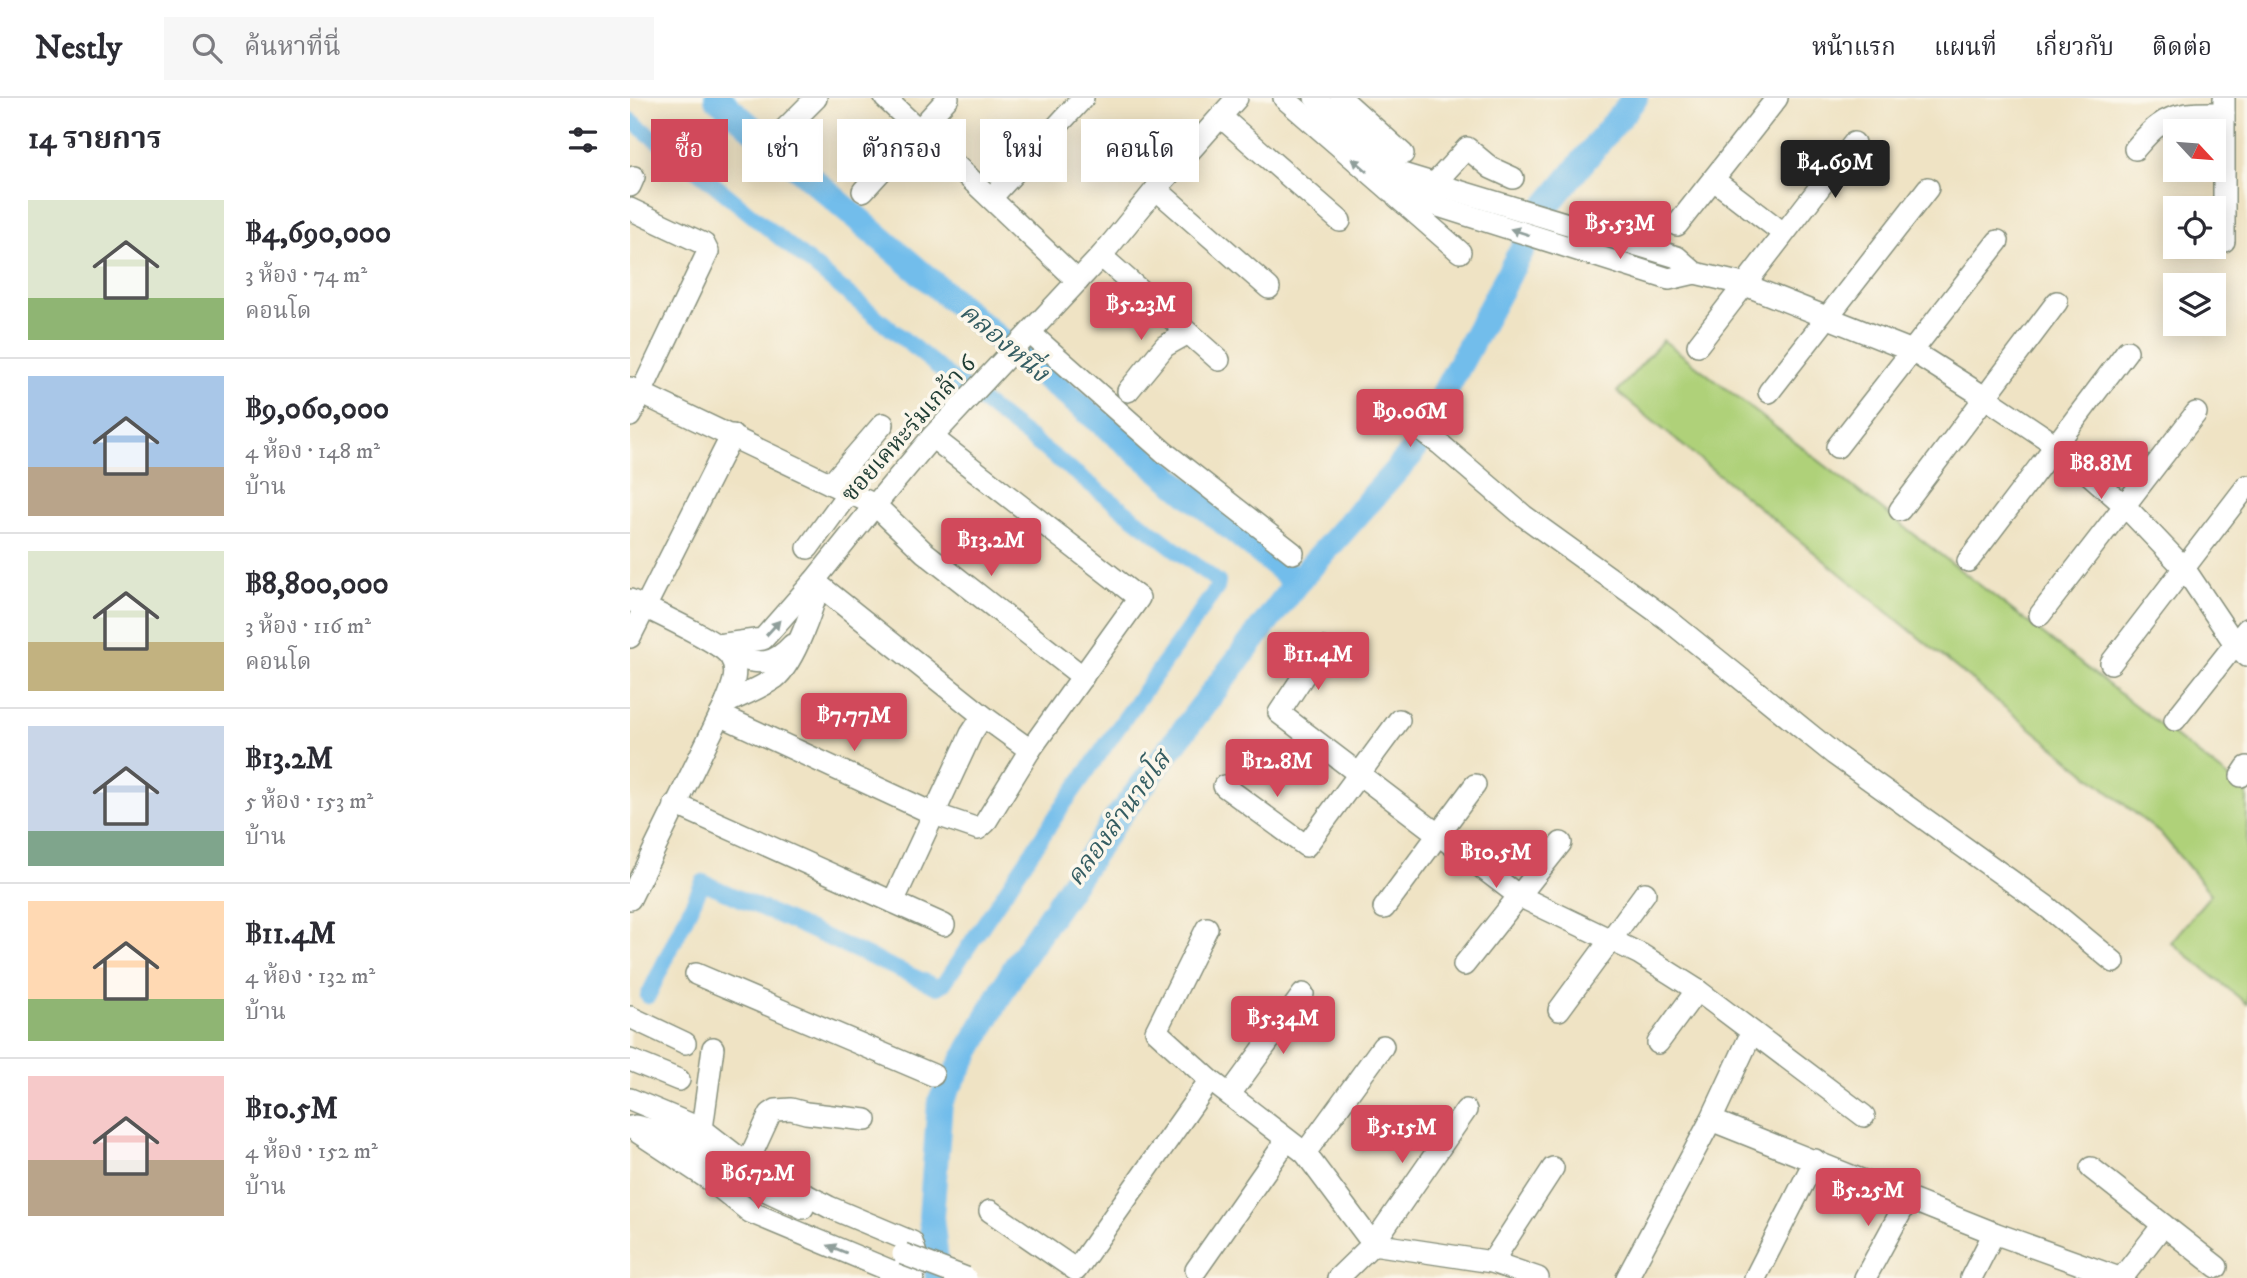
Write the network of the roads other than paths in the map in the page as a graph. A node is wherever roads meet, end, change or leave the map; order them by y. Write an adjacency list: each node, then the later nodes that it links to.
1 (816, 98): 12 (street)
2 (885, 98): 13 (street)
3 (948, 98): 14 (street)
4 (1083, 98): 28 (street)
5 (1237, 98): 11 (street, ซอยเคหะร่มเกล้า 6)
6 (1284, 98): 26 (street, one-way to 6)
7 (1315, 98): 22 (street)
8 (1340, 98): 17 (street)
9 (1777, 98): 20 (street)
10 (2224, 105): 16 (street); 27 (street)
11 (1221, 117): 24 (street, ซอยเคหะร่มเกล้า 6); 31 (street)
12 (795, 119)
13 (908, 119)
14 (930, 119)
15 (1854, 142): 33 (street)
16 (2135, 149)
17 (1403, 154)
18 (966, 174): 28 (street)
19 (1513, 178): 22 (street)
20 (1714, 180): 32 (street); 33 (street)
21 (871, 182): 25 (street)
22 (1421, 187): 26 (street); 30 (street)
23 (1928, 188): 42 (street)
24 (1156, 189): 36 (street, ซอยเคหะร่มเกล้า 6); 40 (street)
25 (863, 191)
26 (1391, 191): 35 (street)
27 (2224, 196)
28 (991, 198): 38 (street)
29 (630, 209): 49 (street)
30 (1491, 212): 37 (street); 37 (street, one-way to 30)
31 (1340, 221)
32 (1677, 225)
33 (1783, 233): 39 (street)
34 (1998, 241): 46 (street)
35 (1460, 252)
36 (1101, 256): 38 (street, ซอยเคหะร่มเกล้า 6); 43 (street)
37 (1695, 273): 39 (street)
38 (1078, 281): 44 (street, ซอยเคหะร่มเกล้า 6)
39 (1743, 284): 42 (street); 45 (street)
40 (1269, 288)
41 (2057, 302): 52 (street)
42 (1828, 316): 46 (street); 51 (street)
43 (1188, 333): 48 (street); 50 (street)
44 (1026, 337): 58 (street, ซอยเคหะร่มเกล้า 6); 67 (street)
45 (1698, 345)
46 (1912, 351): 52 (street); 60 (street)
47 (2127, 351): 59 (street)
48 (1219, 360)
49 (635, 390): 54 (street); 57 (street)
50 (1128, 391)
51 (1769, 392)
52 (1986, 398): 59 (street); 65 (street)
53 (2196, 413): 64 (street)
54 (630, 416)
55 (1405, 419): 100 (street)
56 (883, 424): 62 (street)
57 (732, 435): 62 (street); 71 (street)
58 (932, 438): 63 (street, ซอยเคหะร่มเกล้า 6); 79 (street)
59 (2056, 445): 64 (street); 68 (street)
60 (1837, 447)
61 (2247, 486): 69 (street)
62 (840, 488): 63 (street); 66 (street)
63 (874, 505): 70 (street, ซอยเคหะร่มเกล้า 6); 79 (street)
64 (2124, 505): 69 (street); 72 (street)
65 (1900, 510)
66 (808, 548)
67 (1293, 553)
68 (1968, 561)
69 (2183, 568): 75 (street); 78 (street)
70 (817, 581): 73 (street, ซอยเคหะร่มเกล้า 6); 77 (street, ซอยเคหะร่มเกล้า 6, one-way to 70); 81 (street)
71 (637, 603): 74 (street); 77 (street)
72 (2040, 615)
73 (803, 633): 77 (street, ซอยเคหะร่มเกล้า 6); 80 (street, ซอยเคหะร่มเกล้า 6)
74 (630, 637)
75 (2243, 643): 83 (street)
76 (1322, 648): 85 (street)
77 (723, 650): 80 (street)
78 (2111, 663)
79 (1083, 677): 84 (street)
80 (723, 709): 88 (street); 89 (street)
81 (983, 716): 84 (street); 89 (street)
82 (1399, 720): 85 (street)
83 (2175, 720)
84 (1030, 750): 89 (street)
85 (1359, 776): 87 (street); 90 (street)
86 (1475, 785): 90 (street)
87 (1224, 786)
88 (675, 804): 94 (street); 95 (street)
89 (934, 814): 95 (street)
90 (1438, 835): 93 (street); 96 (street)
91 (1561, 842): 93 (street)
92 (1645, 892): 99 (street)
93 (1518, 896): 99 (street); 101 (street)
94 (630, 899)
95 (893, 902): 97 (street)
96 (1384, 908)
97 (944, 925)
98 (1207, 928): 115 (street)
99 (1609, 941): 103 (street); 105 (street)
100 (2114, 962)
101 (1464, 965)
102 (696, 974): 113 (street)
103 (1697, 990): 107 (street); 109 (street)
104 (1303, 994): 116 (street)
105 (1559, 1010)
106 (630, 1017): 108 (street)
107 (1752, 1032): 119 (street); 121 (street)
108 (685, 1043)
109 (1658, 1043)
110 (1383, 1046): 125 (street)
111 (713, 1048): 123 (street)
112 (630, 1060): 114 (street)
113 (933, 1075)
114 (679, 1080)
115 (1210, 1080): 116 (street); 131 (street)
116 (1230, 1094): 124 (street)
117 (630, 1099): 123 (street)
118 (1466, 1111): 134 (street)
119 (1864, 1116)
120 (866, 1120): 127 (street)
121 (1711, 1120): 126 (street); 144 (street)
122 (630, 1125): 138 (street)
123 (702, 1129): 127 (street)
124 (1287, 1140): 125 (street); 137 (street)
125 (1305, 1153): 134 (street)
126 (1815, 1160): 130 (street); 145 (street)
127 (747, 1164): 138 (street)
128 (1553, 1168): 135 (street)
129 (2091, 1168): 132 (street)
130 (1908, 1199): 133 (street); 146 (street)
131 (990, 1211)
132 (2163, 1225): 136 (street); 148 (street)
133 (1994, 1233): 139 (street); 147 (street)
134 (1373, 1244): 135 (street); 142 (street)
135 (1492, 1262): 140 (street)
136 (2217, 1267)
137 (1196, 1270)
138 (906, 1271): 141 (street, bridge)
139 (2082, 1272): 148 (street)
140 (1513, 1274): 143 (street)
141 (966, 1278)
142 (1338, 1278)
143 (1538, 1278)
144 (1627, 1278)
145 (1755, 1278)
146 (1865, 1278)
147 (1971, 1278)
148 (2121, 1278)

